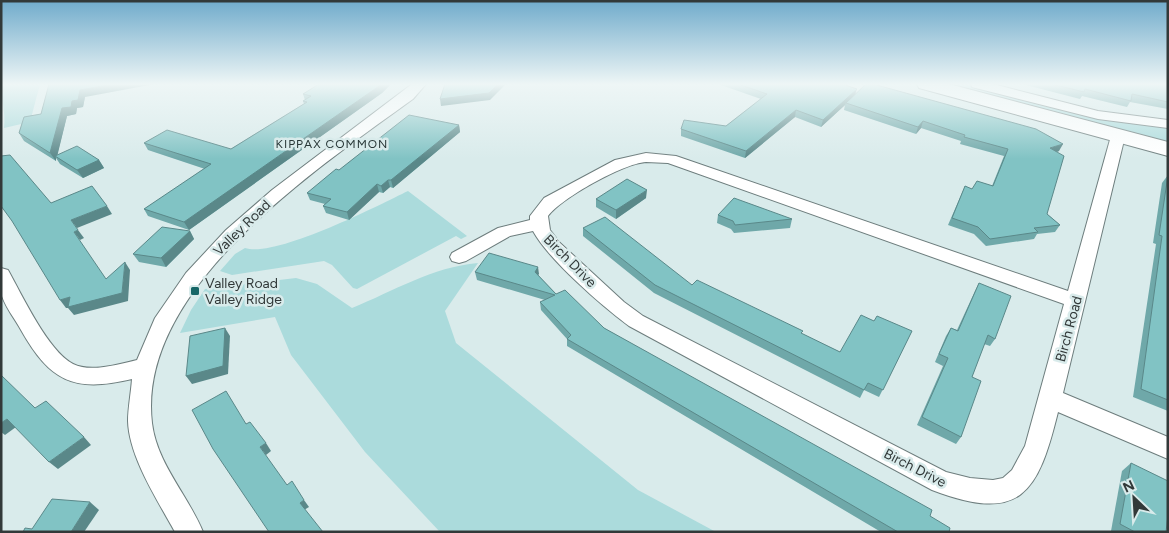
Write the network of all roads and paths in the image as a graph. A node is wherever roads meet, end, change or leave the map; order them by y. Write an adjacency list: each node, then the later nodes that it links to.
1 (391, 109): 11 (street, Valley Road)
2 (1018, 109): 5 (main road)
3 (1074, 109): 4 (street)
4 (1168, 124)
5 (1118, 136): 6 (main road); 10 (street, Birch Road)
6 (1168, 149)
7 (539, 224): 8 (street); 10 (street, Birch Drive); 12 (street, Birch Drive)
8 (459, 257)
9 (1, 275): 11 (street)
10 (1076, 301): 12 (street, Birch Road)
11 (144, 367): 14 (street, Valley Road)
12 (1050, 398): 13 (street)
13 (1168, 448)
14 (190, 532)

